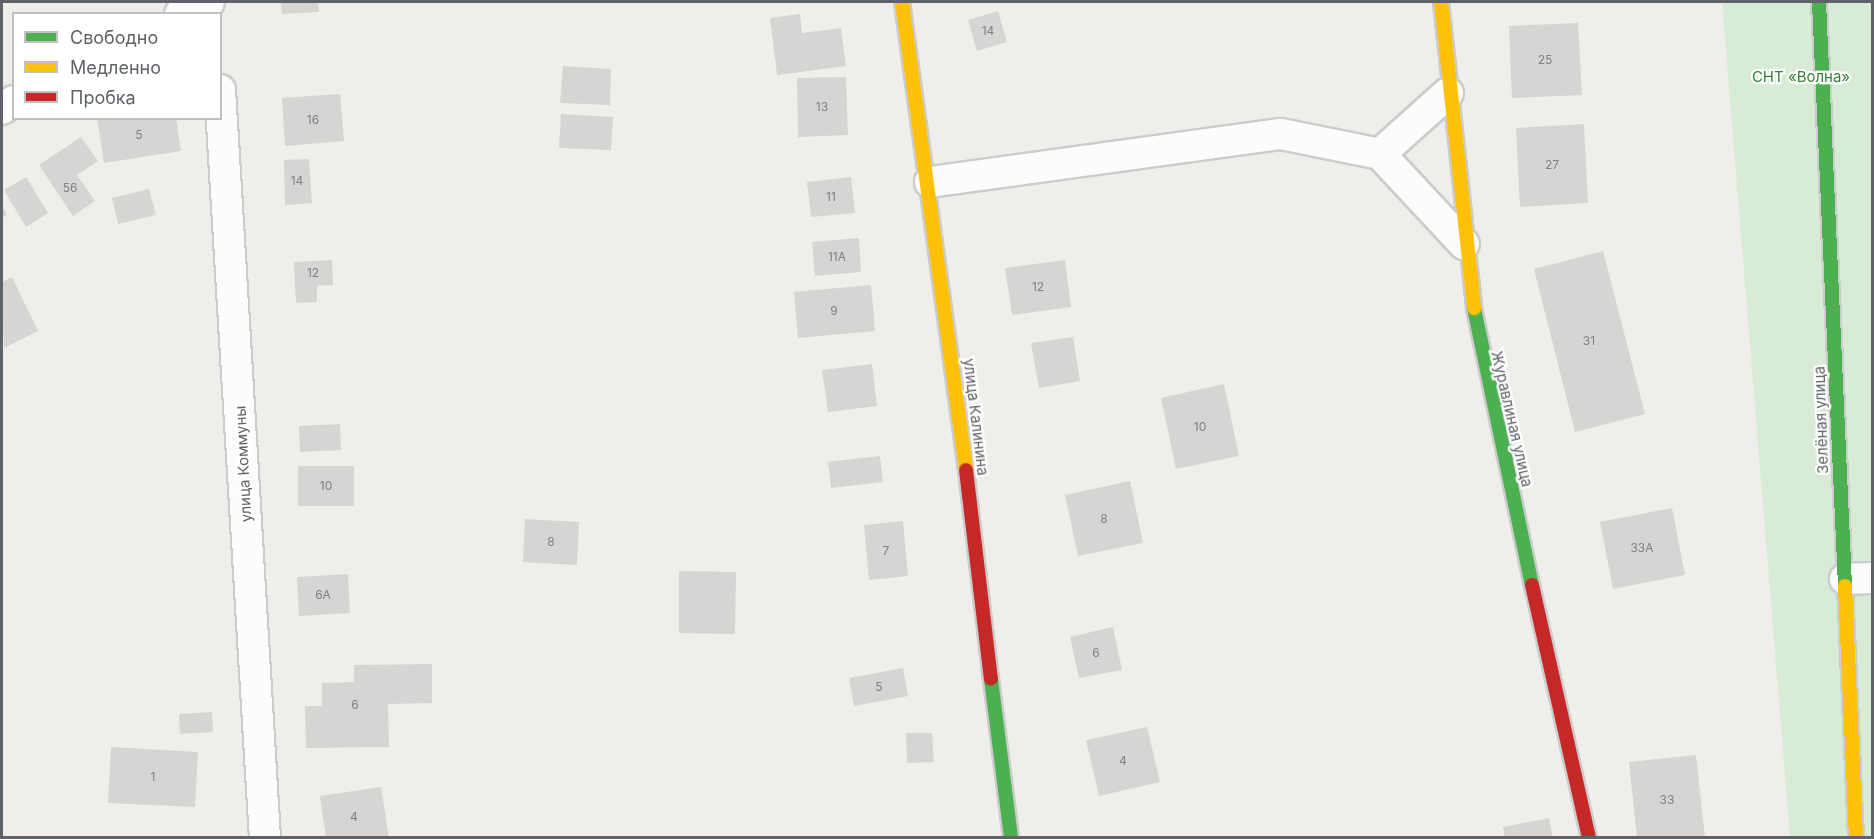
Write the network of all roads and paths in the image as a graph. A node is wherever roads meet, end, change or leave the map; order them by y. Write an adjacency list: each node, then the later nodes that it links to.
1 (209, 2): 5 (street)
2 (902, 2): 9 (street, улица Калинина)
3 (1441, 2): 6 (street, Журавлиная улица)
4 (1819, 2): 11 (street, Зелёная улица)
5 (185, 12)
6 (1448, 93): 8 (street); 10 (street, Журавлиная улица)
7 (222, 120): 12 (street, улица Коммуны)
8 (1380, 154): 9 (street); 10 (street)
9 (930, 182): 13 (street, улица Калинина)
10 (1464, 244): 14 (street, Журавлиная улица)
11 (1858, 578): 15 (street, Зелёная улица)
12 (265, 837)
13 (1011, 837)
14 (1589, 837)
15 (1856, 837)

